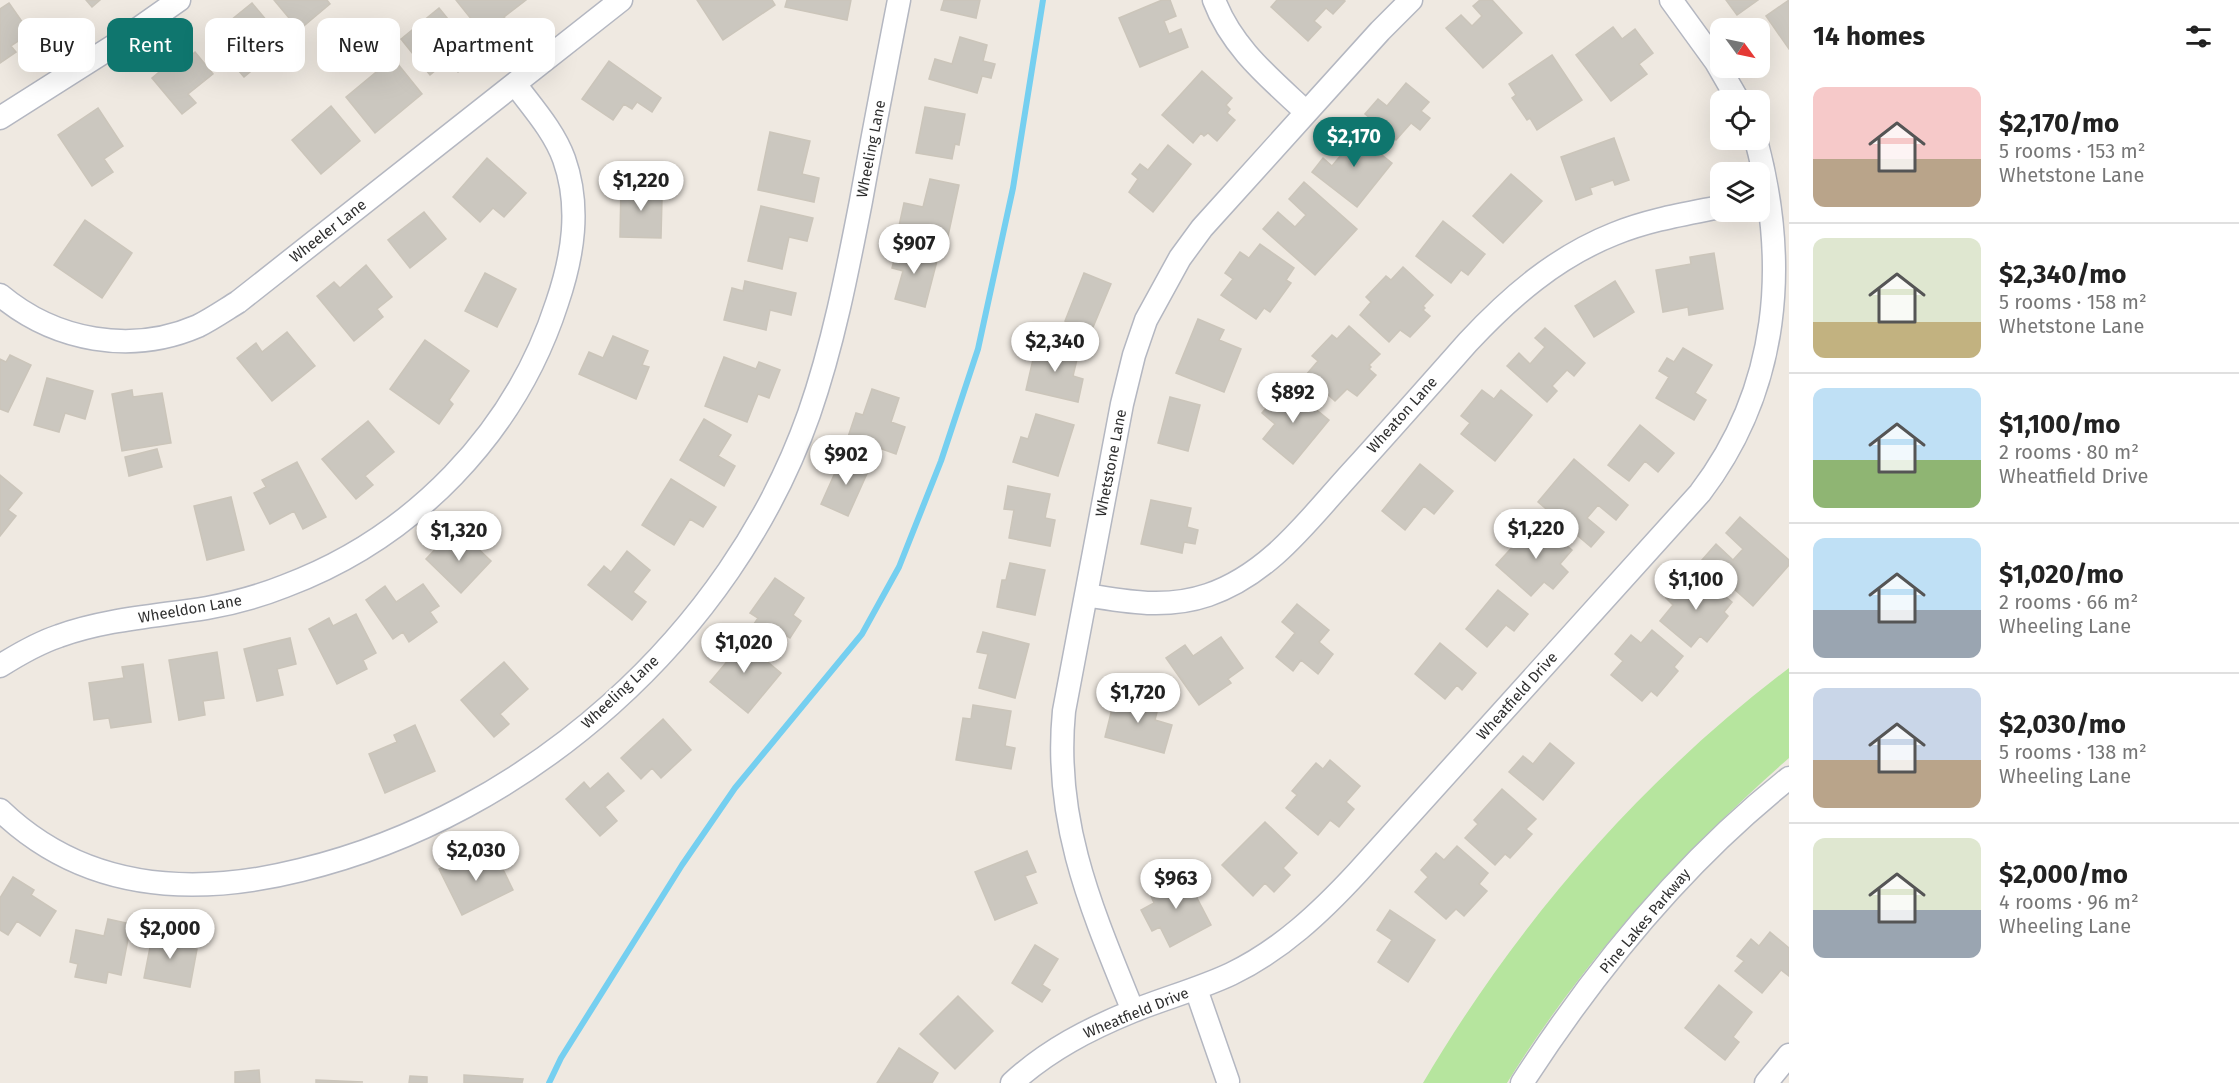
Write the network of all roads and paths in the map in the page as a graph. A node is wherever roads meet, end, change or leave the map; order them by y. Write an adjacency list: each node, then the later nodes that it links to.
1 (179, 0): 10 (street)
2 (621, 0): 7 (street, Wheeler Lane)
3 (899, 0): 18 (street, Wheeling Lane)
4 (1214, 0): 9 (street)
5 (1411, 0): 9 (street, Whetstone Lane)
6 (1671, 0): 8 (street)
7 (515, 84): 13 (street, Wheeler Lane); 16 (street, Wheeldon Lane)
8 (1732, 90)
9 (1306, 112): 15 (street, Whetstone Lane)
10 (0, 118)
11 (1710, 209): 15 (street, Wheaton Lane)
12 (1770, 210): 14 (street, Wheatfield Drive)
13 (0, 295)
14 (1781, 342): 19 (street, Wheatfield Drive)
15 (1086, 595): 20 (street, Whetstone Lane)
16 (0, 666)
17 (1789, 778): 24 (street, Pine Lakes Parkway)
18 (0, 810)
19 (1196, 988): 20 (street, Wheatfield Drive); 22 (street)
20 (1133, 1011): 23 (street, Wheatfield Drive)
21 (1789, 1055): 25 (street)
22 (1228, 1081)
23 (1012, 1083)
24 (1522, 1083)
25 (1766, 1083)

